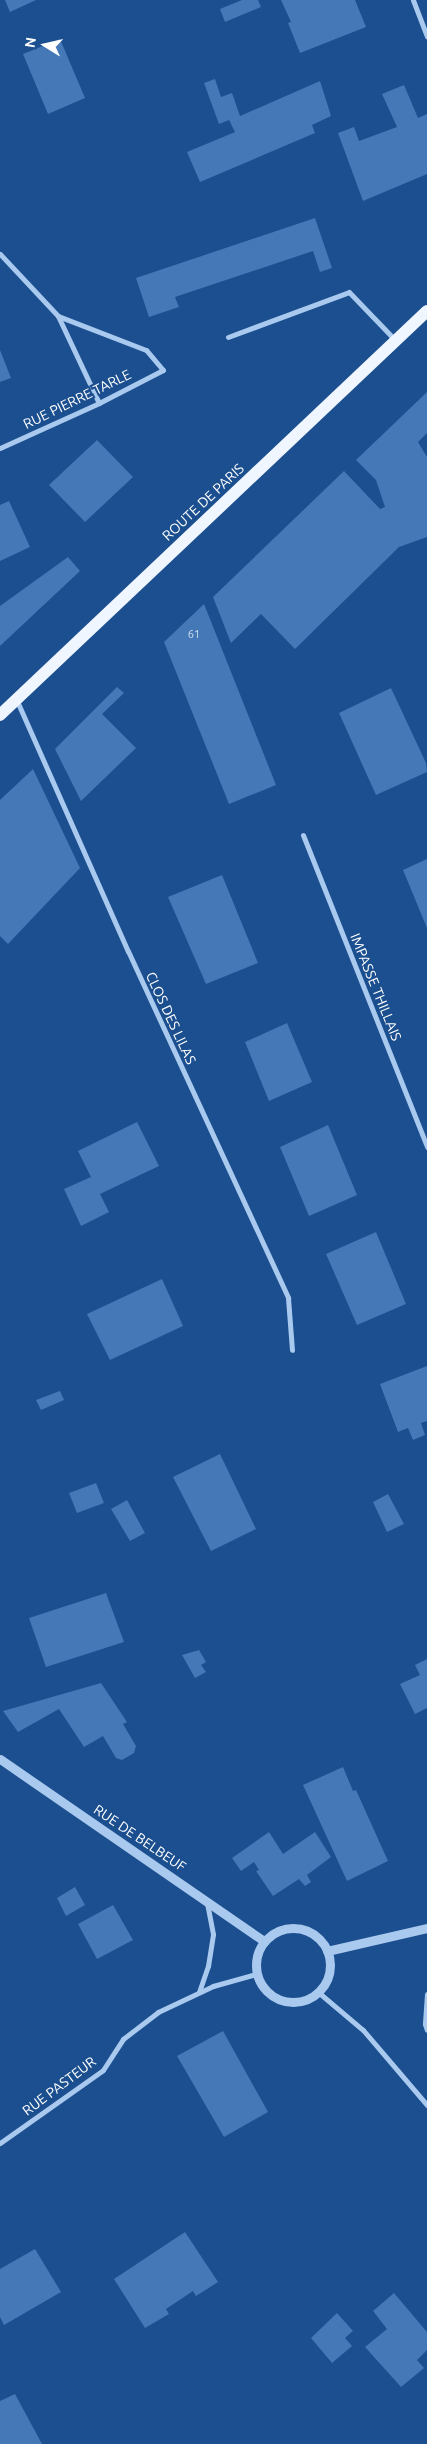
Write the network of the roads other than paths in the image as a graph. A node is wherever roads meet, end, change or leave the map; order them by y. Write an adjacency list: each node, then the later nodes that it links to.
1 (413, 0): 2 (street)
2 (427, 36)
3 (0, 254): 5 (street)
4 (427, 311): 7 (main road, ROUTE DE PARIS)
5 (58, 316): 8 (street); 8 (street, RUE PIERRE TARLE)
6 (228, 337): 7 (street)
7 (396, 341): 10 (main road, ROUTE DE PARIS)
8 (99, 403): 9 (street, RUE PIERRE TARLE)
9 (0, 448)
10 (16, 700): 11 (main road, ROUTE DE PARIS); 14 (street, CLOS DES LILAS)
11 (0, 715)
12 (303, 835): 13 (street, IMPASSE THILLAIS)
13 (427, 1147)
14 (292, 1350)
15 (0, 1759): 16 (street, RUE DE BELBEUF)
16 (206, 1900): 18 (street, RUE DE BELBEUF); 21 (street)
17 (427, 1928): 19 (street)
18 (264, 1941): 19 (street); 20 (street)
19 (327, 1952): 22 (street)
20 (256, 1974): 21 (street, RUE PASTEUR); 22 (street)
21 (199, 1992): 26 (street, RUE PASTEUR)
22 (318, 1992): 25 (street)
23 (427, 1994): 24 (street)
24 (427, 2030)
25 (427, 2105)
26 (0, 2144)

